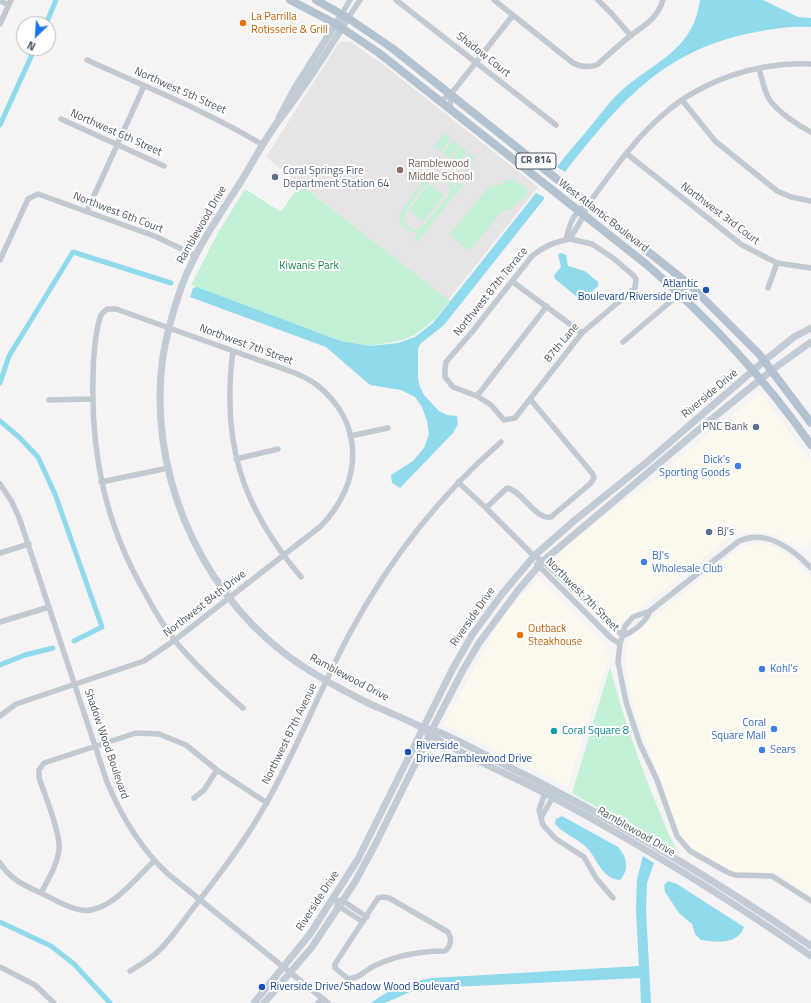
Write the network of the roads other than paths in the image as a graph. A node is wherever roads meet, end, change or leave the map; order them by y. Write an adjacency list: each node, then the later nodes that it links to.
1 (290, 0): 14 (main road, West Atlantic Boulevard / CR 814)
2 (316, 0): 12 (main road, West Atlantic Boulevard / CR 814)
3 (350, 0): 12 (street, Ramblewood Drive)
4 (360, 0): 12 (street, Ramblewood Drive)
5 (396, 0): 17 (street, Shadow Court)
6 (494, 0): 11 (street)
7 (598, 0): 15 (street)
8 (663, 0): 15 (street)
9 (0, 1): 10 (street)
10 (10, 2): 13 (street)
11 (513, 15): 15 (street); 17 (street)
12 (345, 16): 14 (street, Ramblewood Drive); 21 (main road, West Atlantic Boulevard / CR 814)
13 (0, 24)
14 (339, 26): 23 (main road, West Atlantic Boulevard / CR 814); 29 (street, Ramblewood Drive)
15 (630, 36)
16 (87, 60): 20 (street, Northwest 5th Street)
17 (476, 62): 21 (street); 26 (street, Shadow Court)
18 (811, 64): 19 (street)
19 (759, 69): 22 (street); 27 (street)
20 (144, 86): 28 (street); 29 (street, Northwest 5th Street)
21 (451, 94): 23 (street); 24 (street); 33 (main road, West Atlantic Boulevard / CR 814)
22 (682, 100): 30 (street); 32 (street)
23 (440, 101): 24 (main road, West Atlantic Boulevard / CR 814)
24 (450, 109): 35 (main road, West Atlantic Boulevard / CR 814)
25 (61, 119): 28 (street, Northwest 6th Street)
26 (556, 125)
27 (811, 132)
28 (117, 145): 31 (street, Northwest 6th Street); 34 (street)
29 (263, 146): 37 (street, Ramblewood Drive)
30 (627, 154): 33 (street); 39 (street, Northwest 3rd Court)
31 (164, 166)
32 (811, 201)
33 (589, 203): 35 (street); 42 (main road, West Atlantic Boulevard / CR 814)
34 (87, 211): 37 (street, Northwest 6th Court); 38 (street, Northwest 6th Court)
35 (581, 212): 36 (street); 44 (main road, West Atlantic Boulevard / CR 814)
36 (568, 239): 41 (street, Northwest 87th Terrace); 48 (street, 87th Lane)
37 (196, 256): 46 (street, Ramblewood Drive)
38 (0, 260)
39 (777, 263): 40 (street, Northwest 3rd Court); 43 (street)
40 (811, 268)
41 (513, 282): 45 (street); 56 (street, Northwest 87th Terrace)
42 (690, 285): 44 (street); 52 (main road, West Atlantic Boulevard / CR 814)
43 (768, 288)
44 (680, 294): 49 (street); 53 (main road, West Atlantic Boulevard / CR 814)
45 (547, 306): 48 (street); 56 (street)
46 (169, 328): 51 (street, Northwest 7th Street); 59 (street, Northwest 7th Street); 67 (street, Ramblewood Drive)
47 (811, 328): 52 (street, Riverside Drive)
48 (582, 333): 57 (street, 87th Lane)
49 (623, 342)
50 (811, 342): 54 (street, Riverside Drive)
51 (233, 351): 62 (street, Northwest 7th Street); 66 (street)
52 (764, 361): 53 (street, Riverside Drive); 54 (main road, West Atlantic Boulevard / CR 814)
53 (754, 370): 55 (main road, West Atlantic Boulevard / CR 814); 75 (street, Riverside Drive)
54 (772, 370): 55 (street, Riverside Drive); 60 (main road, West Atlantic Boulevard / CR 814)
55 (761, 378): 64 (main road, West Atlantic Boulevard / CR 814); 76 (street, Riverside Drive)
56 (477, 396): 57 (street, 87th Lane)
57 (530, 399): 71 (street)
58 (50, 400): 59 (street)
59 (92, 400): 68 (street)
60 (811, 423)
61 (388, 428): 62 (street)
62 (350, 436): 74 (street, Northwest 84th Drive)
63 (501, 442): 69 (street, Northwest 87th Avenue)
64 (811, 444)
65 (278, 449): 66 (street)
66 (236, 459): 74 (street)
67 (168, 468): 68 (street); 79 (street, Ramblewood Drive)
68 (101, 482): 84 (street)
69 (458, 482): 71 (street, Northwest 7th Street); 86 (street, Northwest 87th Avenue)
70 (0, 484): 72 (street, Shadow Wood Boulevard)
71 (486, 508): 75 (street, Northwest 7th Street)
72 (29, 544): 73 (street); 80 (street, Shadow Wood Boulevard)
73 (0, 553)
74 (283, 556): 78 (street); 79 (street, Northwest 84th Drive)
75 (534, 556): 76 (street, Northwest 7th Street); 90 (street, Riverside Drive)
76 (541, 564): 83 (street, Northwest 7th Street); 85 (street, Northwest 7th Street); 91 (street, Riverside Drive)
77 (811, 568): 81 (street)
78 (301, 577)
79 (229, 598): 84 (street, Northwest 84th Drive); 86 (street, Ramblewood Drive)
80 (49, 607): 82 (street); 87 (street, Shadow Wood Boulevard)
81 (650, 611): 83 (street); 83 (street)
82 (0, 622)
83 (623, 636): 85 (street)
84 (175, 640): 87 (street, Northwest 84th Drive); 88 (street)
85 (620, 644): 108 (street)
86 (327, 682): 90 (street, Ramblewood Drive); 99 (street, Northwest 87th Avenue)
87 (75, 684): 89 (street, Northwest 84th Drive); 92 (street, Shadow Wood Boulevard)
88 (243, 708)
89 (0, 716)
90 (422, 728): 91 (street, Ramblewood Drive); 107 (street, Riverside Drive)
91 (431, 732): 94 (street, Ramblewood Drive); 96 (street, Ramblewood Drive); 109 (street, Riverside Drive)
92 (95, 746): 93 (street); 102 (street, Shadow Wood Boulevard); 104 (street)
93 (217, 770): 98 (street); 99 (street)
94 (548, 786): 95 (street, Ramblewood Drive); 96 (street)
95 (556, 790): 97 (street); 101 (street, Ramblewood Drive)
96 (544, 793): 97 (street, Ramblewood Drive); 100 (street)
97 (552, 797): 100 (street); 101 (street, Ramblewood Drive)
98 (194, 798)
99 (267, 803): 106 (street, Northwest 87th Avenue)
100 (542, 816): 105 (street)
101 (660, 854): 112 (street, Ramblewood Drive); 113 (street, Ramblewood Drive)
102 (154, 861): 104 (street); 106 (street, Shadow Wood Boulevard)
103 (0, 863): 104 (street)
104 (41, 893)
105 (613, 898)
106 (201, 899): 115 (street, Shadow Wood Boulevard); 116 (street, Northwest 87th Avenue)
107 (333, 900): 109 (street); 115 (street, Riverside Drive)
108 (811, 901)
109 (341, 904): 110 (street); 111 (street); 117 (street, Riverside Drive)
110 (367, 917): 111 (street); 111 (street)
111 (363, 922)
112 (811, 946)
113 (811, 956)
114 (0, 967): 119 (street)
115 (284, 967): 117 (street, Shadow Wood Boulevard); 120 (street, Riverside Drive)
116 (130, 971)
117 (291, 972): 118 (street, Shadow Wood Boulevard); 121 (street, Riverside Drive)
118 (322, 998): 122 (street); 123 (street, Shadow Wood Boulevard)
119 (54, 1003)
120 (254, 1003)
121 (264, 1003)
122 (318, 1003)
123 (328, 1003)

